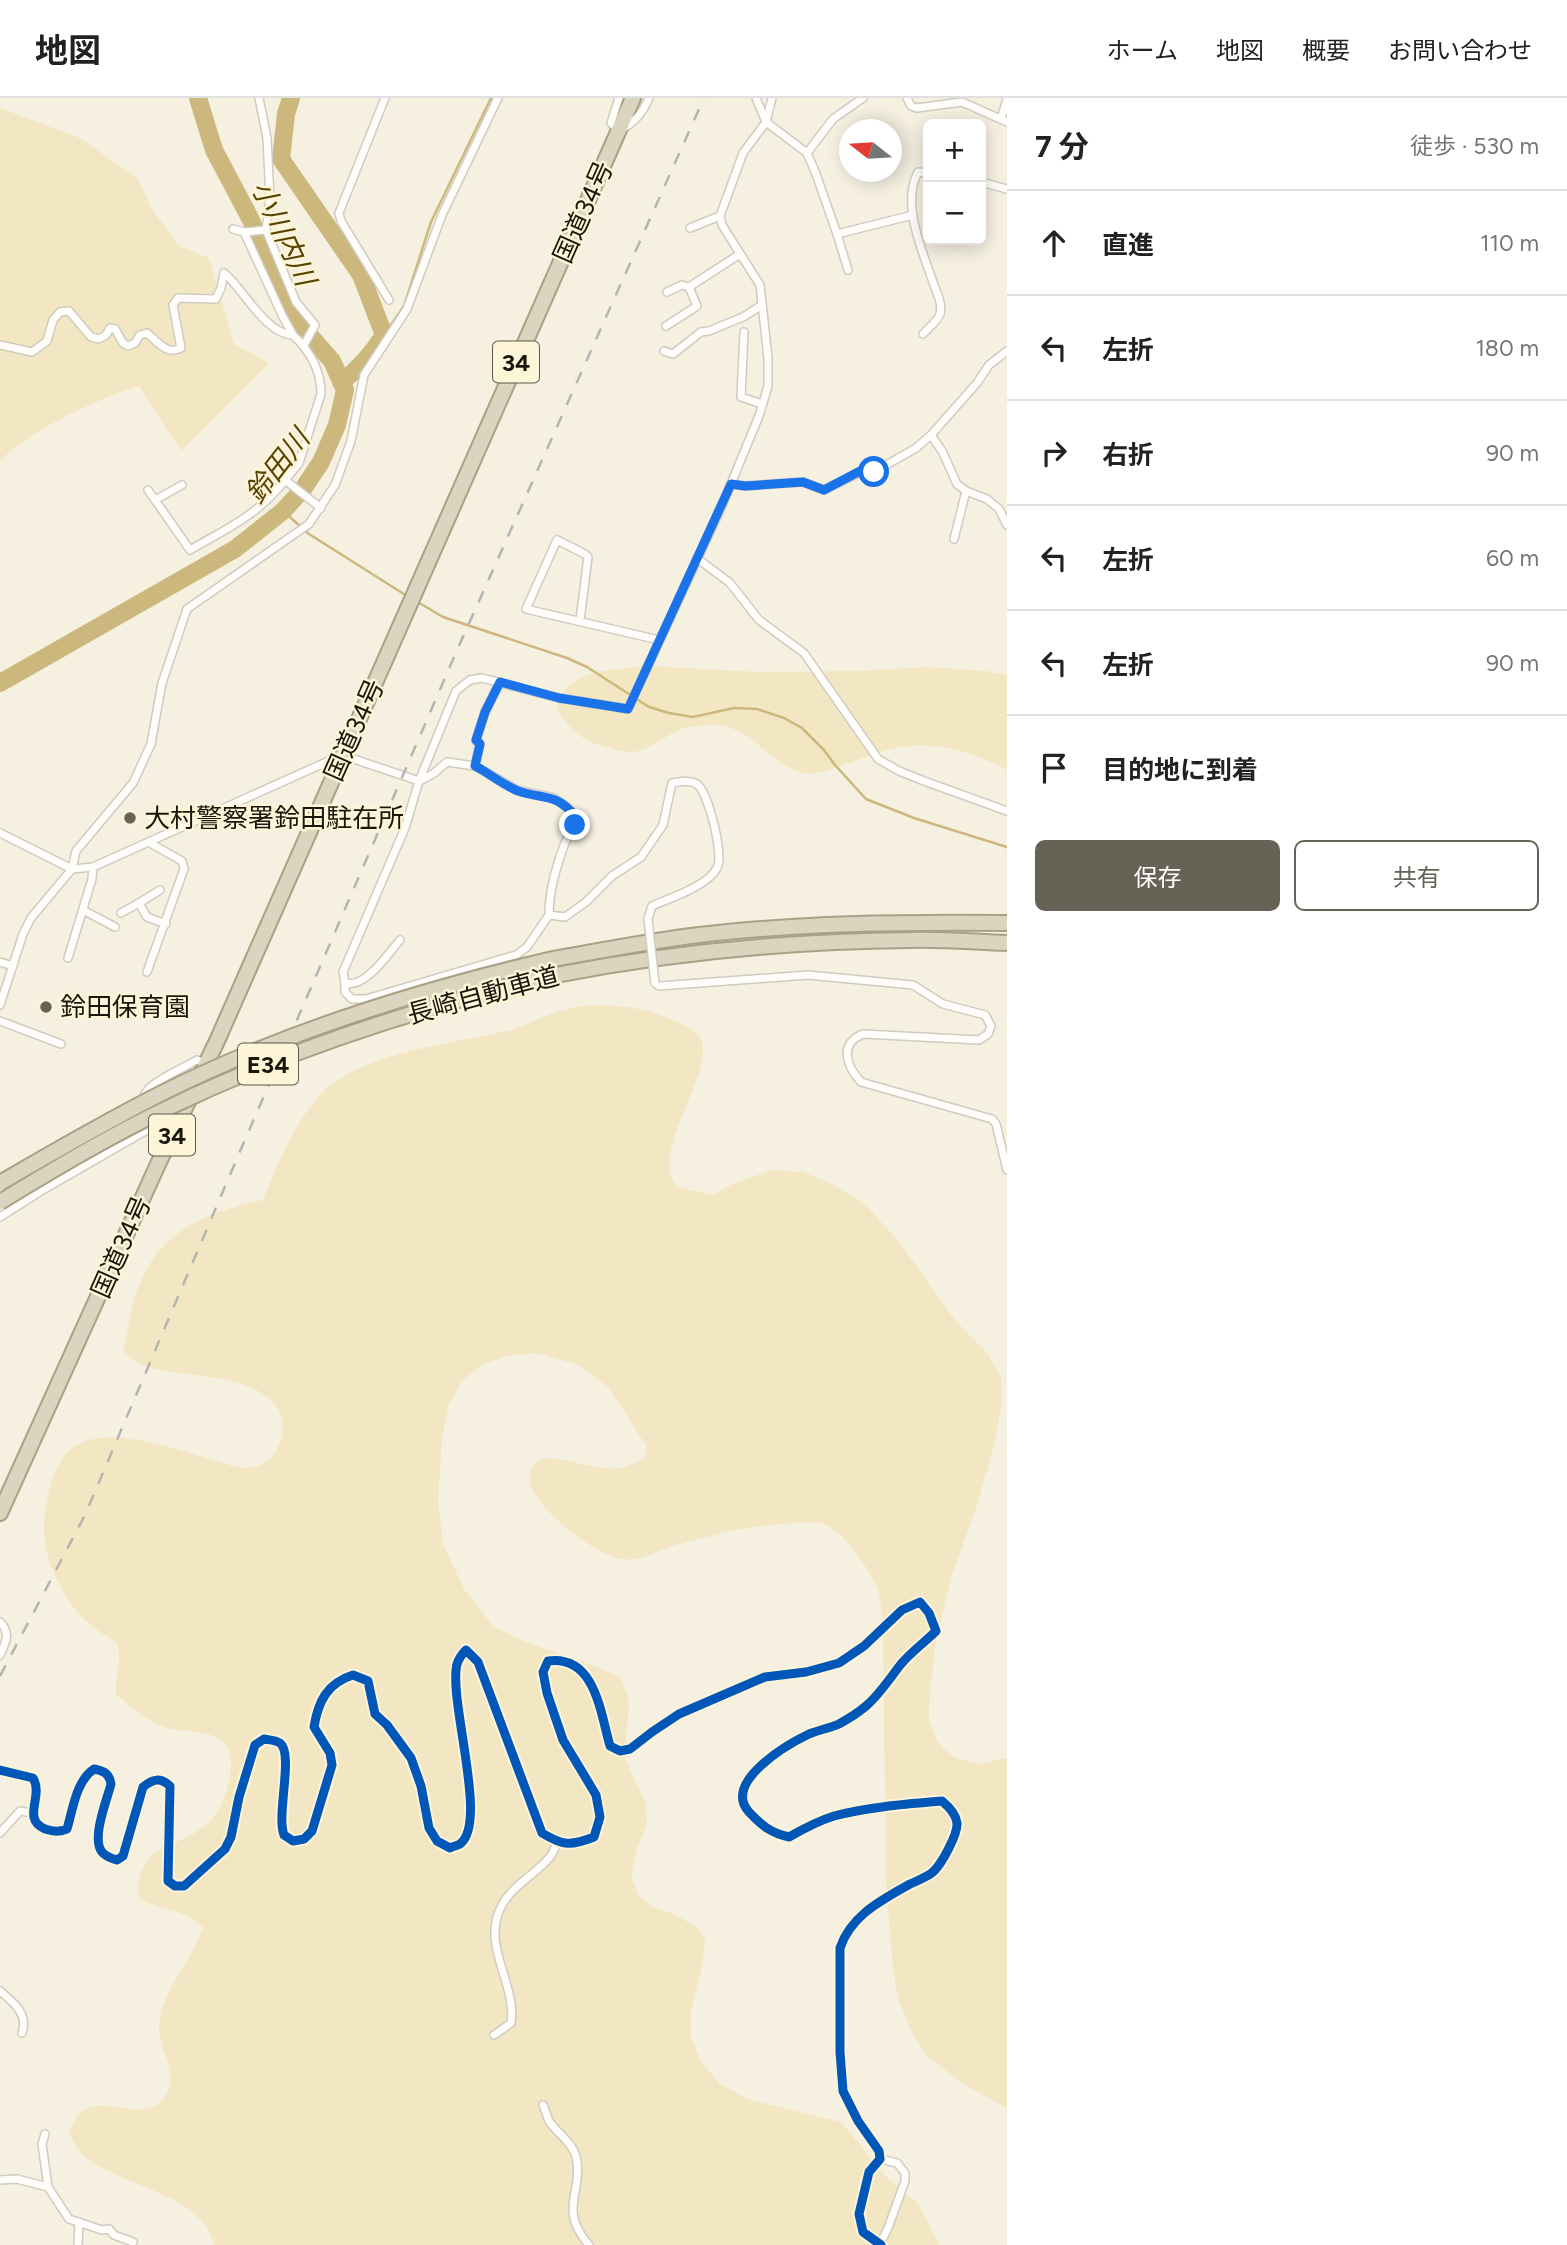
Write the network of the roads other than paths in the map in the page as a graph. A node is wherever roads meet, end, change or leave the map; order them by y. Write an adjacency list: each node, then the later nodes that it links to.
1 (259, 98): 24 (street)
2 (385, 98): 31 (street)
3 (498, 98): 49 (street)
4 (619, 98): 15 (street)
5 (634, 98): 15 (highway, 国道34号 / 34)
6 (649, 98): 15 (street)
7 (756, 98): 14 (street)
8 (772, 98): 14 (street)
9 (863, 98): 16 (street)
10 (907, 98): 12 (street)
11 (1007, 99): 13 (street)
12 (962, 100): 13 (street)
13 (1004, 120)
14 (766, 122): 16 (street); 21 (street)
15 (619, 131): 56 (highway, 国道34号 / 34)
16 (807, 153): 26 (street)
17 (923, 172): 20 (street)
18 (986, 183): 19 (street)
19 (1007, 189)
20 (914, 215): 26 (street); 36 (street)
21 (720, 216): 22 (street); 27 (street)
22 (690, 228)
23 (233, 229): 25 (street)
24 (264, 230): 25 (street); 38 (street)
25 (244, 232): 35 (street)
26 (837, 234): 28 (street)
27 (740, 254): 29 (street); 32 (street)
28 (848, 270)
29 (688, 287): 30 (street); 33 (street)
30 (667, 292)
31 (389, 300)
32 (762, 306): 39 (street); 41 (street)
33 (666, 326)
34 (744, 332): 41 (street)
35 (293, 334): 37 (street); 38 (street)
36 (923, 334)
37 (0, 345)
38 (304, 345): 43 (street)
39 (664, 351)
40 (1007, 351): 42 (street)
41 (762, 404): 44 (street)
42 (931, 435): 44 (street); 47 (street)
43 (287, 481): 48 (street); 49 (street)
44 (731, 484): 52 (street)
45 (182, 485): 48 (street)
46 (148, 490): 48 (street)
47 (966, 491): 50 (street); 51 (street)
48 (155, 500)
49 (319, 507): 63 (street)
50 (1007, 525)
51 (954, 539)
52 (698, 559): 54 (street); 59 (street)
53 (580, 620): 53 (street); 54 (street)
54 (659, 640): 55 (street)
55 (500, 682): 57 (street); 58 (street)
56 (342, 755): 58 (street); 61 (street); 82 (highway, 国道34号 / 34)
57 (475, 766): 58 (street); 68 (street)
58 (419, 780): 78 (street)
59 (1007, 811)
60 (0, 832): 63 (street)
61 (150, 843): 62 (street); 70 (street)
62 (93, 867): 63 (street); 66 (street)
63 (72, 869): 76 (street)
64 (160, 890): 65 (street)
65 (139, 903): 67 (street); 70 (street)
66 (83, 910): 71 (street); 74 (street)
67 (121, 913)
68 (548, 915): 78 (street); 85 (street, bridge)
69 (1007, 923): 86 (highway, 長崎自動車道 / E34, bridge)
70 (166, 924): 77 (street)
71 (115, 928)
72 (400, 940): 78 (street)
73 (1007, 943): 87 (highway, 長崎自動車道 / E34, bridge)
74 (68, 958)
75 (0, 962): 76 (street)
76 (13, 966): 79 (street)
77 (147, 972)
78 (345, 983)
79 (0, 1005)
80 (0, 1021): 81 (street)
81 (61, 1044)
82 (206, 1063): 83 (street); 84 (highway, 国道34号 / 34)
83 (154, 1126): 84 (street); 88 (street)
84 (172, 1136): 89 (highway, 国道34号 / 34)
85 (1007, 1170)
86 (0, 1183)
87 (0, 1202)
88 (0, 1217)
89 (0, 1513)
90 (0, 1622): 91 (street)
91 (0, 1655)
92 (0, 1770): 93 (street)
93 (33, 1813): 94 (street); 95 (street)
94 (0, 1833)
95 (558, 1843): 98 (street); 101 (street)
96 (0, 1992): 97 (street)
97 (22, 2033)
98 (494, 2035)
99 (543, 2105): 108 (street)
100 (45, 2134): 103 (street)
101 (880, 2159): 106 (street); 106 (street)
102 (0, 2180): 103 (street)
103 (48, 2187): 104 (street)
104 (79, 2222): 105 (street); 107 (street)
105 (133, 2242)
106 (880, 2244)
107 (78, 2245)
108 (589, 2245)

